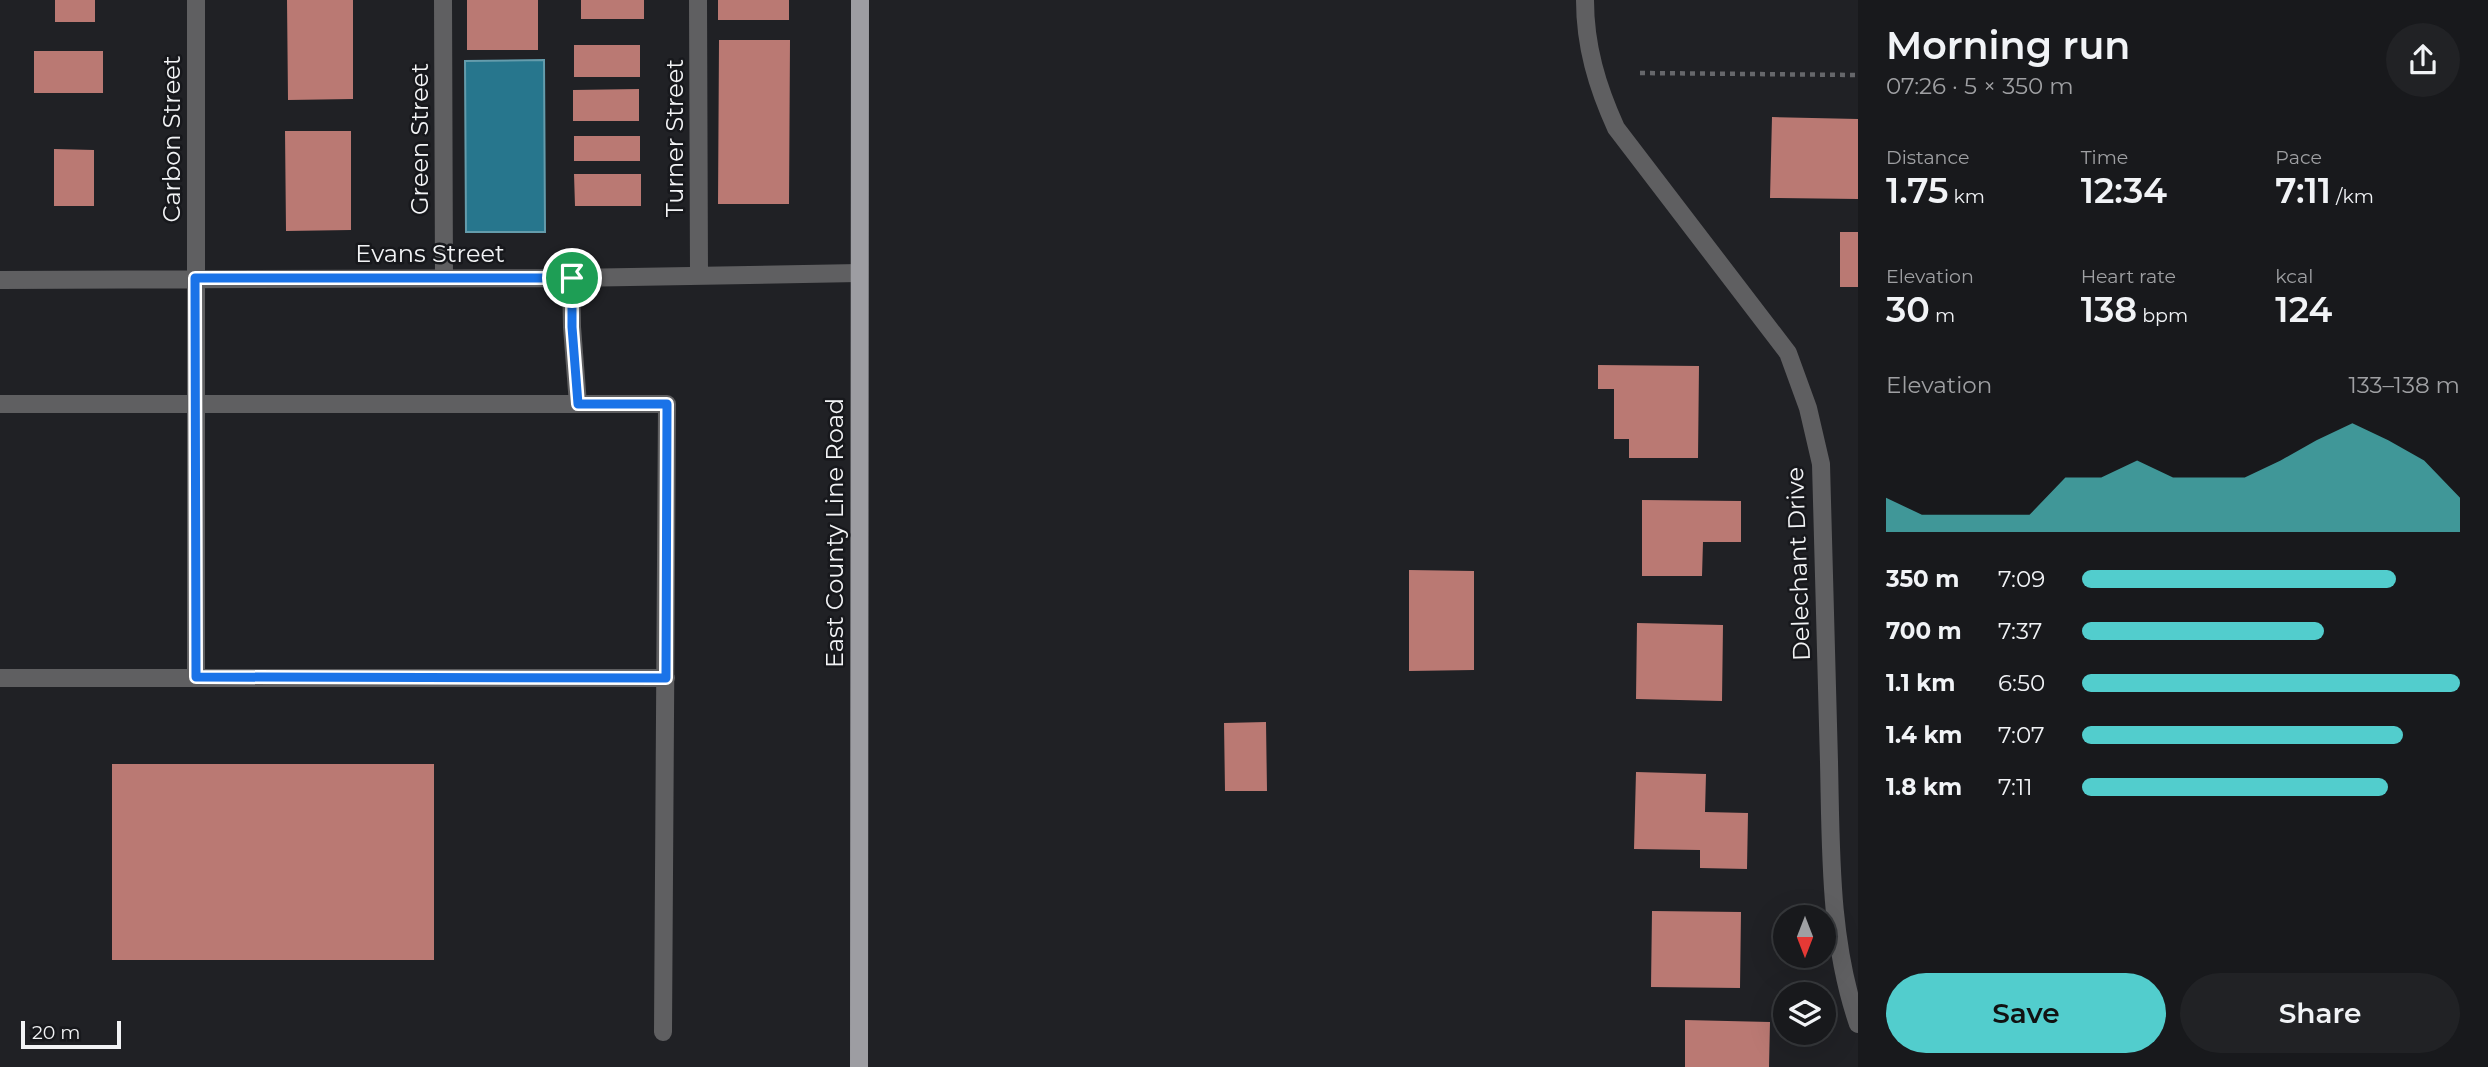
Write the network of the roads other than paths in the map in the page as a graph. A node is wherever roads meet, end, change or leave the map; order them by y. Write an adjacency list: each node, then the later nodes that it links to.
1 (195, 0): 8 (street, Carbon Street)
2 (443, 0): 9 (street, Green Street)
3 (698, 0): 7 (street, Turner Street)
4 (860, 0): 6 (main road, East County Line Road)
5 (1585, 0): 18 (street, Delechant Drive)
6 (859, 273): 7 (street, Evans Street); 20 (main road, East County Line Road)
7 (699, 276): 10 (street, Evans Street)
8 (195, 278): 9 (street, Evans Street); 11 (street, Evans Street); 13 (street, Carbon Street)
9 (444, 278): 10 (street, Evans Street)
10 (572, 278): 14 (street)
11 (0, 280)
12 (0, 404): 13 (street)
13 (197, 404): 14 (street); 15 (street, Carbon Street)
14 (578, 404): 17 (street)
15 (196, 677): 16 (street); 17 (street)
16 (0, 678)
17 (666, 678): 19 (street)
18 (1858, 1024)
19 (663, 1032)
20 (859, 1067)

